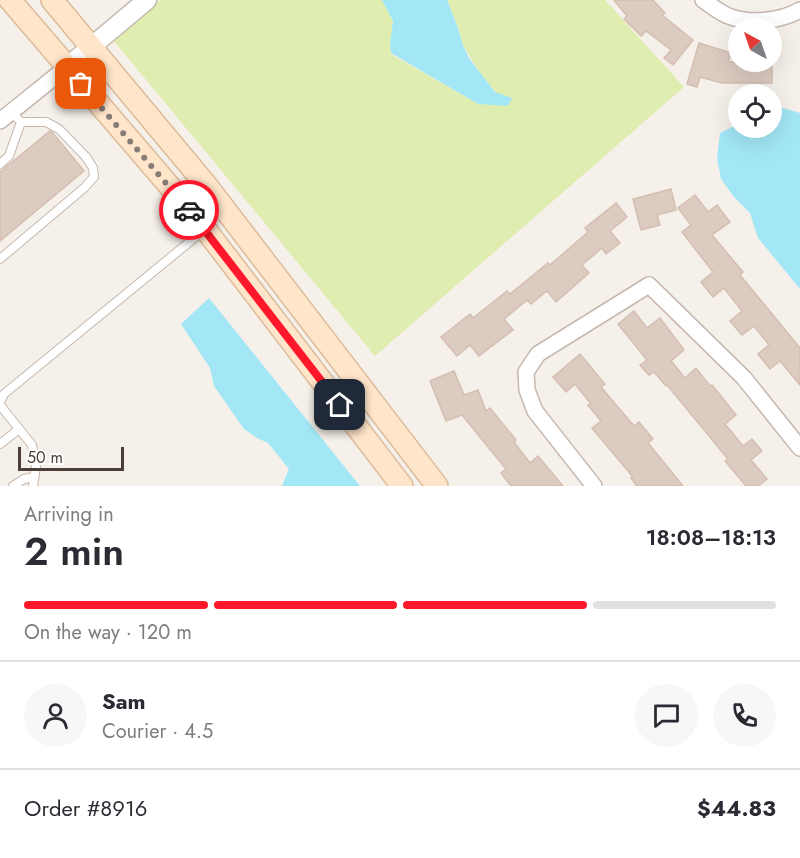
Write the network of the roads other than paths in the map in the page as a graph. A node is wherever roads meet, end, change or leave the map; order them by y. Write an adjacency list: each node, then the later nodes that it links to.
1 (10, 0): 7 (main road)
2 (52, 0): 6 (main road)
3 (147, 0): 6 (street)
4 (703, 0): 5 (street)
5 (800, 10)
6 (92, 46): 7 (street); 19 (main road)
7 (67, 67): 8 (street); 10 (main road)
8 (11, 118): 9 (lane); 11 (lane)
9 (0, 164)
10 (205, 229): 12 (lane); 18 (main road)
11 (0, 259)
12 (0, 404): 13 (lane)
13 (19, 429): 14 (lane); 16 (lane)
14 (0, 444)
15 (800, 448): 20 (street)
16 (33, 482): 17 (lane)
17 (13, 486)
18 (402, 486)
19 (438, 486)
20 (594, 486)

